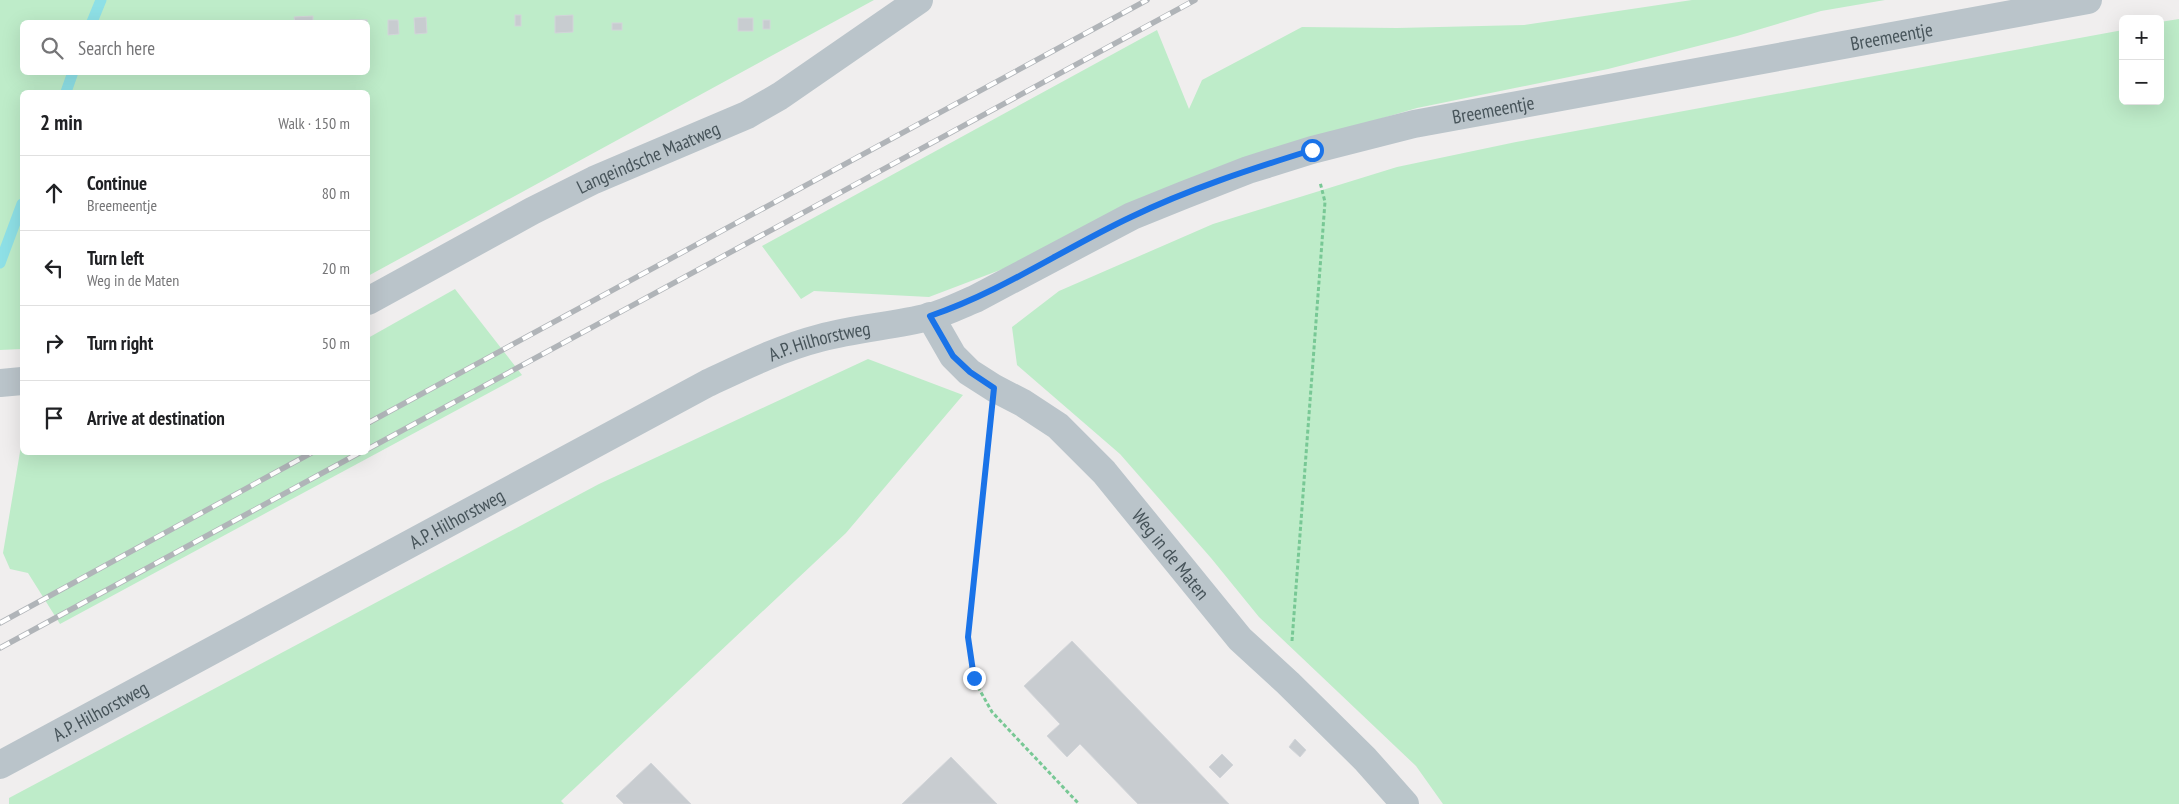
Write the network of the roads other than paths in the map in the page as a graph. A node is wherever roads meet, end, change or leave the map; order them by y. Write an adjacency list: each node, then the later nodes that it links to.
1 (919, 0): 3 (street, Langeindsche Maatweg)
2 (2088, 0): 4 (street, Breemeentje)
3 (370, 300)
4 (930, 316): 7 (street, A.P. Hilhorstweg); 8 (street, Weg in de Maten)
5 (20, 381): 6 (street)
6 (0, 383)
7 (0, 765)
8 (1405, 804)

